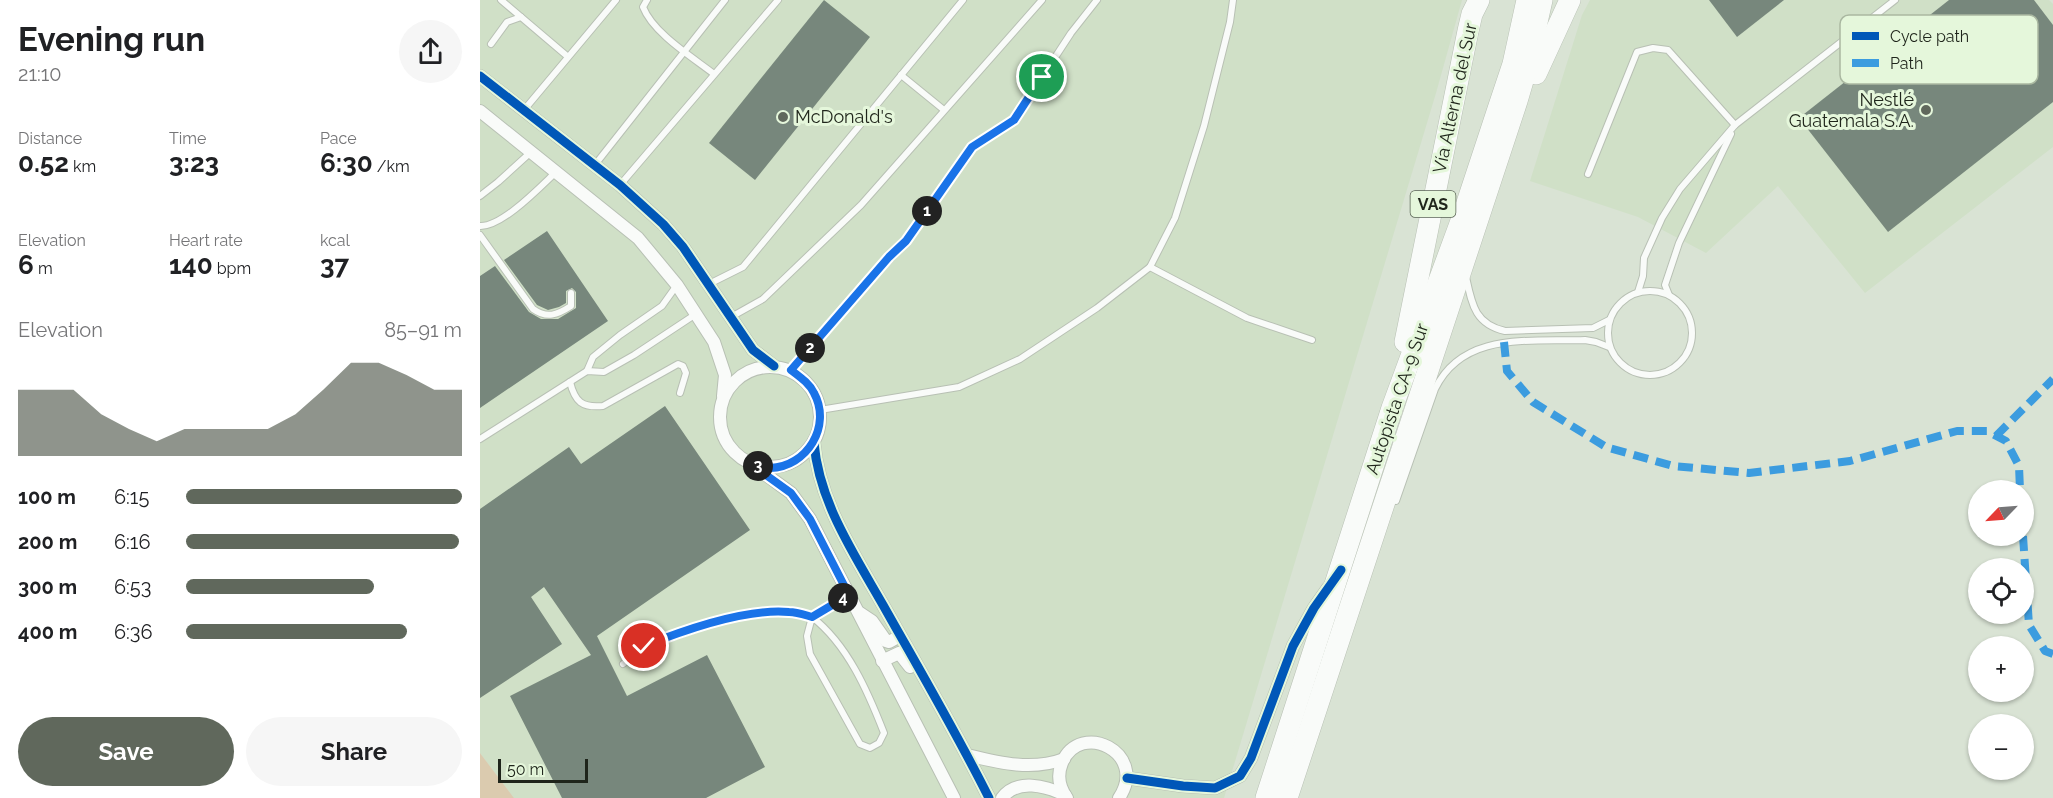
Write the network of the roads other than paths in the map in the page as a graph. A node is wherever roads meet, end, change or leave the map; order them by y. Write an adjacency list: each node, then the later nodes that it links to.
1 (501, 0): 16 (lane)
2 (616, 0): 20 (lane)
3 (647, 0): 19 (lane)
4 (725, 0): 19 (lane)
5 (778, 0): 21 (lane)
6 (963, 0): 22 (lane)
7 (1042, 0): 27 (lane)
8 (1097, 0): 52 (lane)
9 (1233, 0): 40 (lane)
10 (1479, 0): 57 (highway, Vía Alterna del Sur / VAS)
11 (1527, 0): 57 (highway, Autopista CA-9 Sur)
12 (1542, 0): 26 (highway, Autopista CA-9 Sur)
13 (1570, 0): 26 (highway)
14 (1895, 0): 15 (lane)
15 (1876, 15)
16 (521, 17): 18 (lane); 20 (lane)
17 (1840, 43): 30 (lane)
18 (491, 44)
19 (684, 51): 21 (lane); 32 (lane)
20 (567, 57): 29 (lane)
21 (714, 74): 35 (lane)
22 (901, 75): 27 (lane); 41 (lane)
23 (480, 76): 25 (street)
24 (480, 81): 25 (street)
25 (492, 86): 29 (street)
26 (1517, 101): 39 (highway, Autopista CA-9 Sur)
27 (944, 110): 47 (lane)
28 (480, 111): 31 (street)
29 (524, 111): 32 (street)
30 (1735, 126): 34 (lane); 43 (lane); 45 (lane)
31 (531, 152): 33 (street); 36 (lane)
32 (594, 166): 35 (street)
33 (556, 172): 37 (lane); 42 (street)
34 (1588, 174)
35 (620, 185): 41 (street)
36 (480, 196)
37 (480, 226)
38 (480, 235): 44 (lane)
39 (1464, 264): 48 (lane); 80 (highway, Autopista CA-9 Sur)
40 (1150, 267): 49 (lane); 58 (lane)
41 (709, 284): 47 (street)
42 (677, 285): 46 (street); 53 (lane)
43 (1638, 292): 45 (lane); 48 (lane)
44 (571, 293)
45 (1669, 295): 50 (lane)
46 (696, 314): 53 (lane); 56 (street)
47 (731, 316): 51 (street)
48 (1610, 320): 50 (lane)
49 (1312, 340)
50 (1609, 347): 62 (lane)
51 (774, 366): 52 (street); 56 (street)
52 (791, 370): 58 (street)
53 (587, 371): 54 (lane)
54 (570, 382): 55 (lane); 59 (lane)
55 (680, 393)
56 (723, 396): 61 (street)
57 (1392, 408): 63 (highway, Autopista CA-9 Sur)
58 (820, 410): 60 (street)
59 (480, 439)
60 (814, 443): 61 (street); 67 (street)
61 (752, 465): 64 (street)
62 (1394, 508)
63 (1341, 570): 73 (street); 79 (highway, Autopista CA-9 Sur)
64 (849, 595): 65 (street); 66 (lane)
65 (859, 613): 67 (street); 68 (street)
66 (812, 617): 66 (lane); 69 (lane)
67 (900, 636): 70 (street)
68 (882, 661): 70 (street); 75 (street)
69 (623, 664)
70 (932, 693): 71 (street)
71 (967, 755): 72 (street); 76 (street)
72 (1064, 759): 73 (street); 74 (street)
73 (1127, 778): 78 (street)
74 (1066, 797): 77 (street)
75 (954, 798)
76 (989, 798)
77 (1002, 798)
78 (1119, 798)
79 (1266, 798)
80 (1287, 798)

